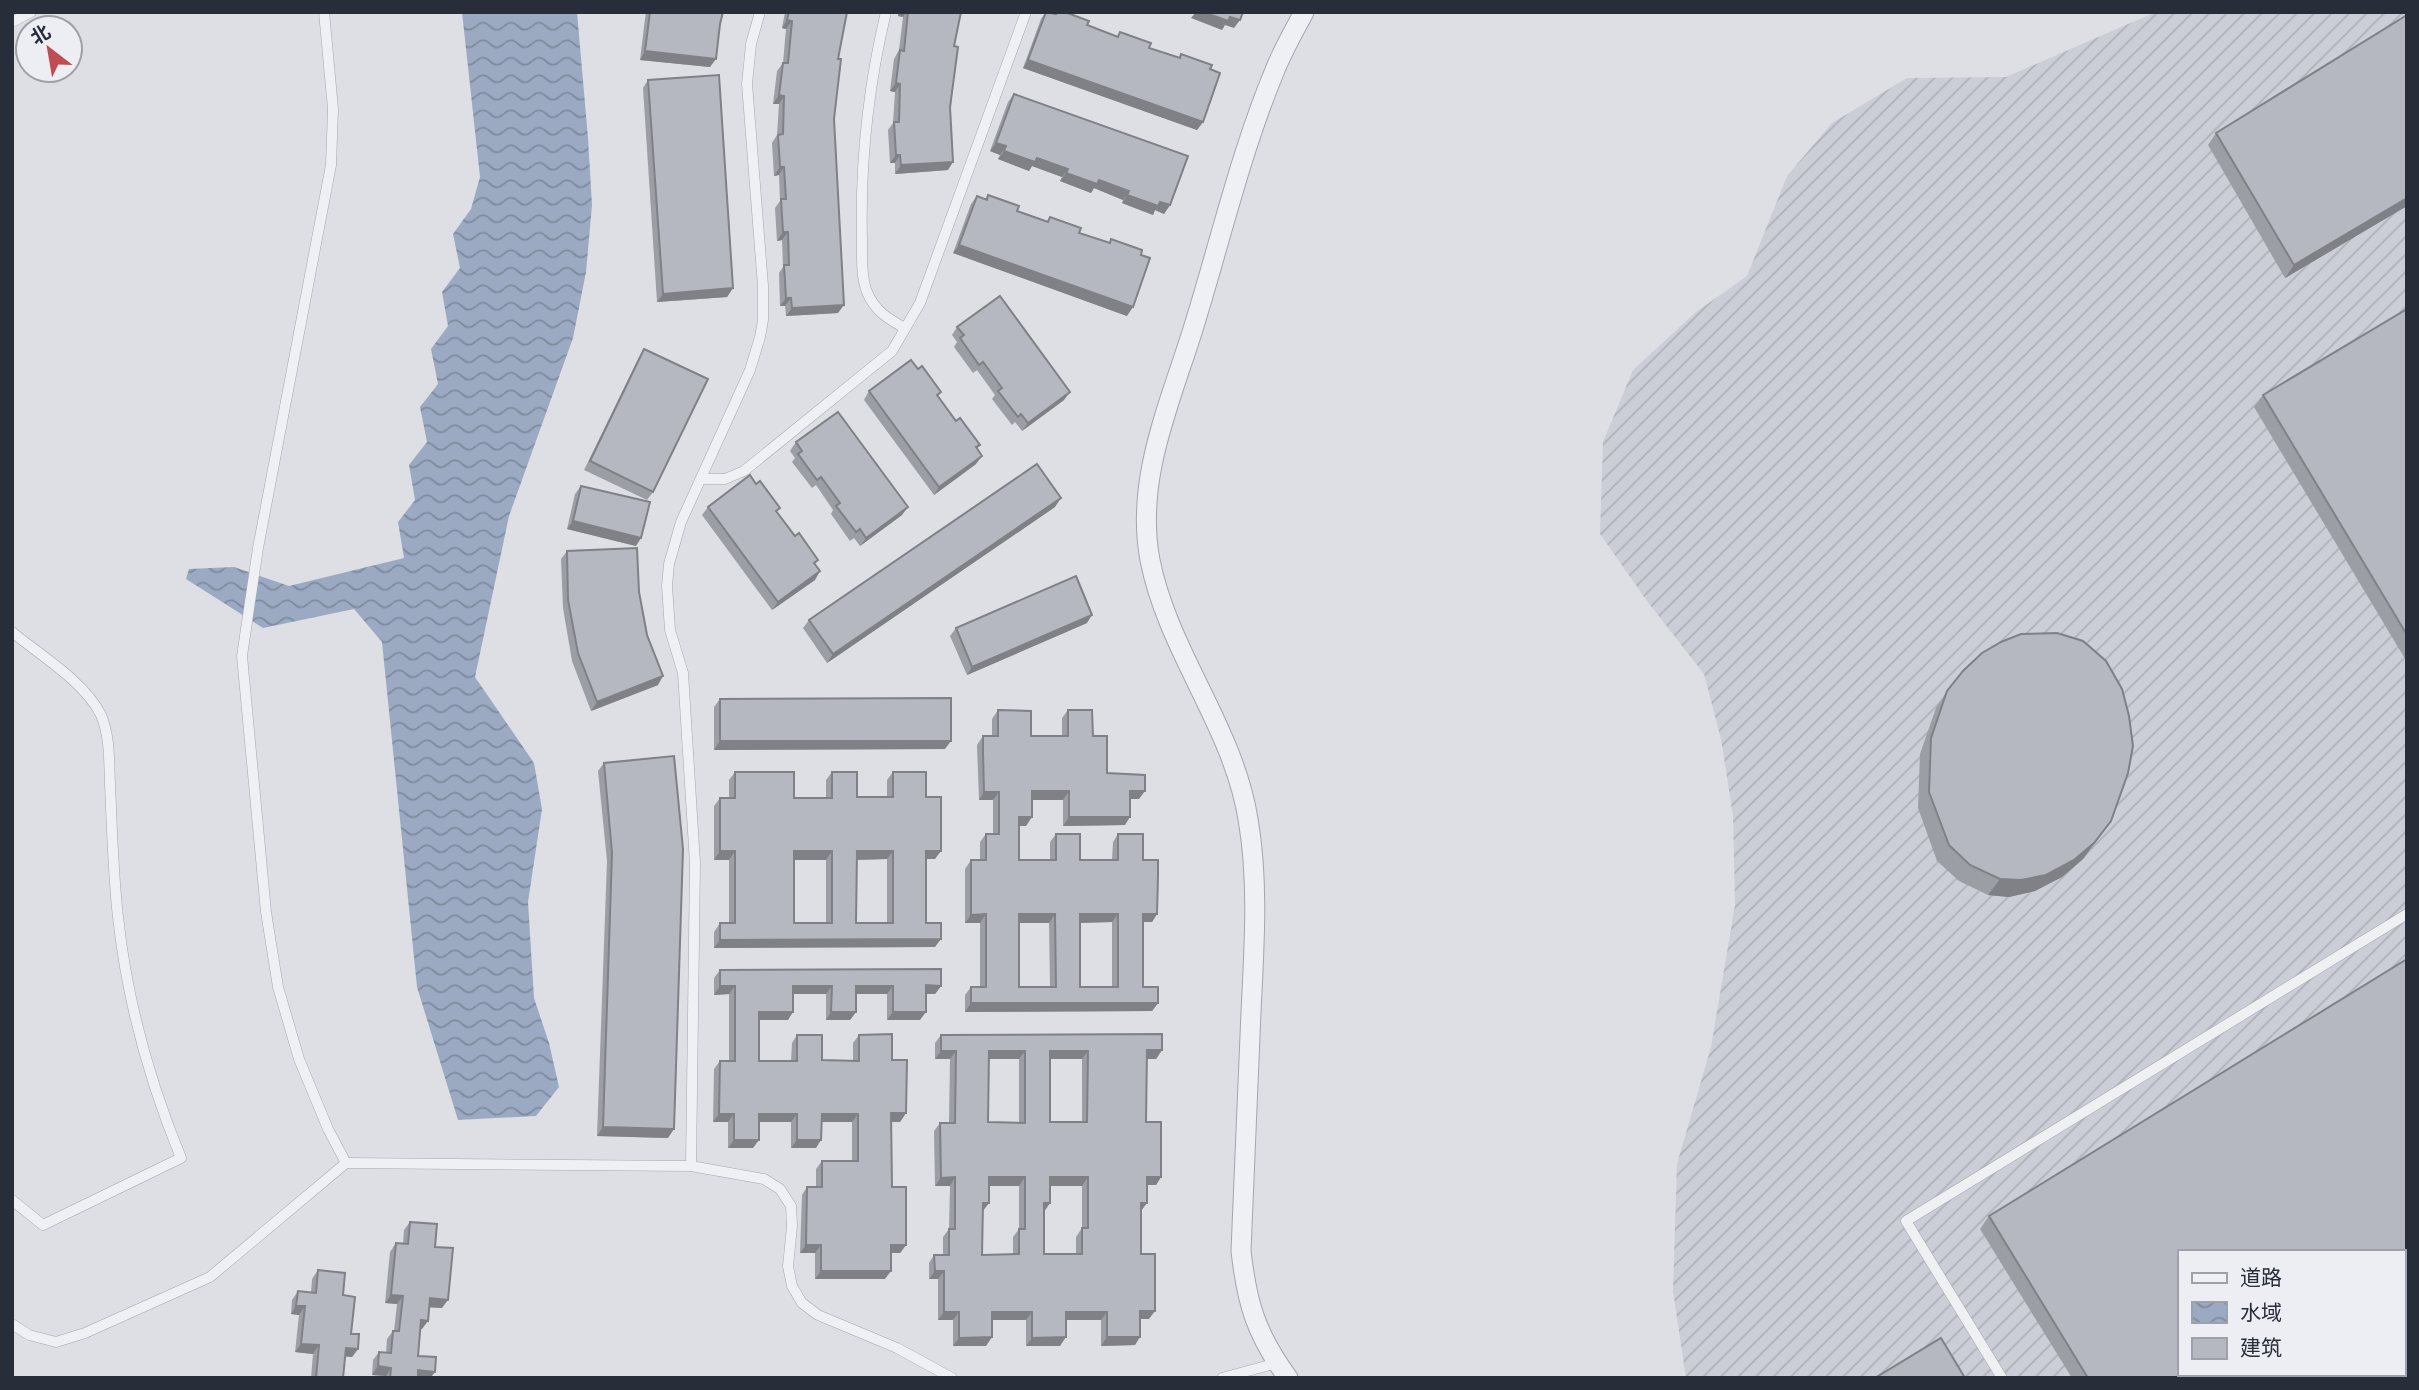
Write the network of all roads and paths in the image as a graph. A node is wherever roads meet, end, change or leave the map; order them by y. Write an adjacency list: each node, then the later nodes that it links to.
1 (31, 12): 7 (lane)
2 (324, 12): 12 (lane)
3 (760, 12): 9 (lane)
4 (886, 12): 8 (lane)
5 (1026, 12): 8 (lane)
6 (1304, 12): 16 (street)
7 (12, 22)
8 (905, 328): 9 (lane)
9 (702, 479): 13 (lane)
10 (12, 632): 14 (lane)
11 (2407, 914): 19 (lane)
12 (346, 1163): 13 (lane); 15 (lane)
13 (691, 1166): 17 (lane)
14 (12, 1200)
15 (12, 1324)
16 (1283, 1370): 18 (lane)
17 (952, 1378)
18 (1222, 1378)
19 (2002, 1378)

